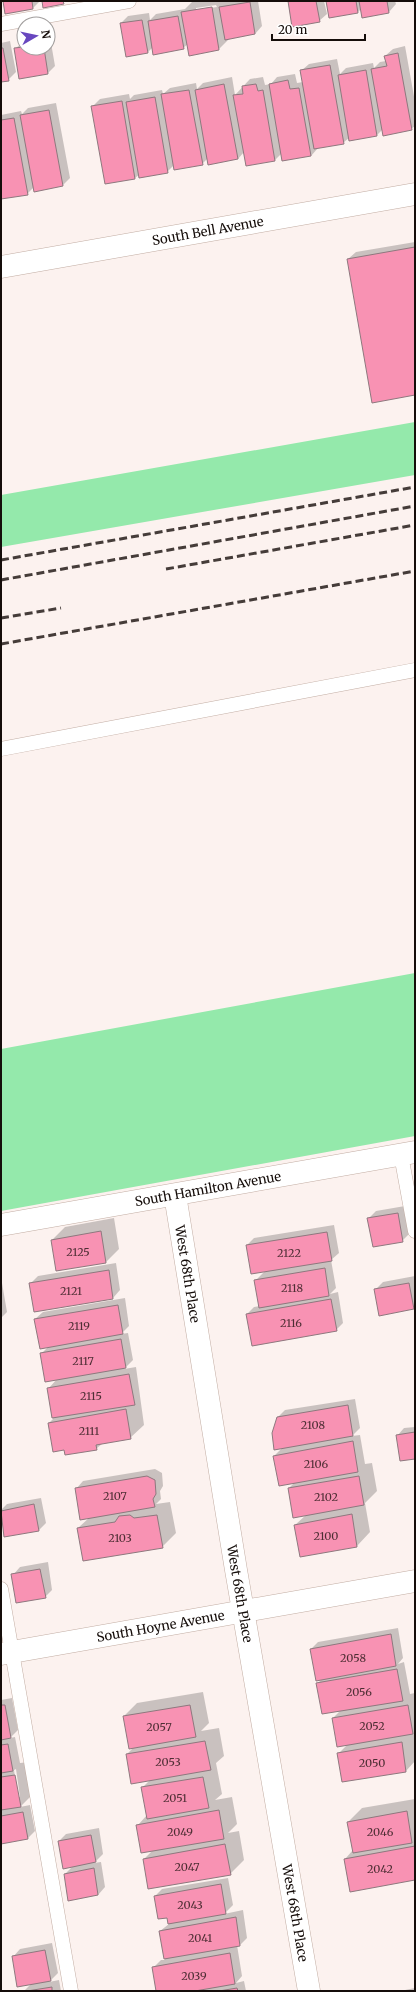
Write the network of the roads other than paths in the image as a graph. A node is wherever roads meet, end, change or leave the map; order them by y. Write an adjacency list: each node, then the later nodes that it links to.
1 (129, 1): 2 (lane)
2 (1, 24)
3 (415, 194): 4 (street, South Bell Avenue)
4 (1, 267)
5 (415, 670): 6 (lane)
6 (1, 749)
7 (408, 1154): 8 (street, South Hamilton Avenue); 10 (lane)
8 (175, 1195): 9 (street, South Hamilton Avenue); 13 (street, West 68th Place)
9 (1, 1225)
10 (415, 1231)
11 (415, 1581): 13 (street, South Hoyne Avenue)
12 (1, 1589): 14 (lane)
13 (243, 1611): 14 (street, South Hoyne Avenue); 16 (street, West 68th Place)
14 (6, 1653): 15 (lane)
15 (71, 1991)
16 (309, 1991)

